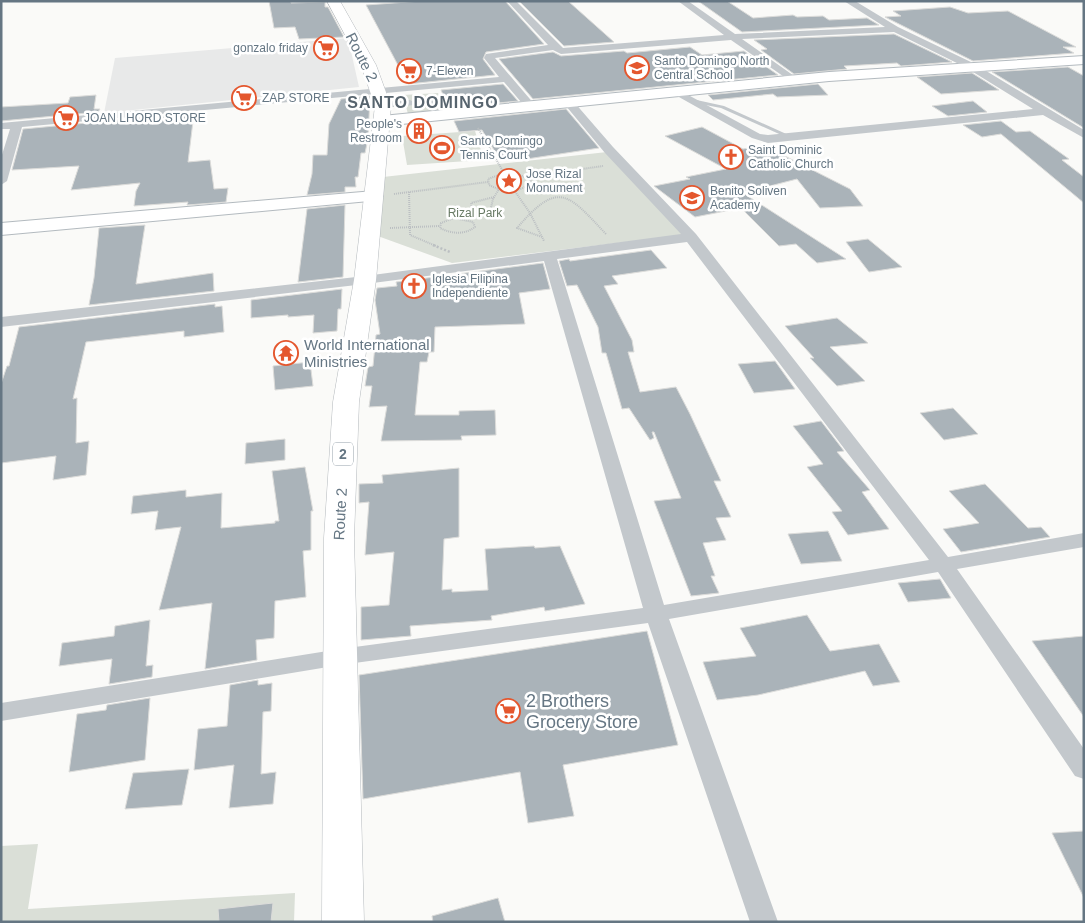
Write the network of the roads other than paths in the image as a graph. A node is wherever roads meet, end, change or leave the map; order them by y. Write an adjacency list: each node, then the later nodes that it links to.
1 (333, 1): 16 (highway, Route 2)
2 (511, 1): 7 (street)
3 (682, 1): 6 (street)
4 (848, 1): 5 (street)
5 (895, 29): 6 (street); 9 (street)
6 (734, 37): 7 (street); 11 (street)
7 (555, 47): 10 (street)
8 (1084, 60): 9 (street)
9 (969, 65): 11 (street); 18 (street)
10 (507, 79): 12 (street); 17 (street)
11 (793, 80): 13 (street)
12 (423, 86): 14 (street); 16 (street)
13 (675, 92): 15 (street); 18 (street)
14 (424, 102): 16 (street); 19 (street)
15 (570, 104): 17 (street); 26 (street)
16 (381, 106): 19 (street); 20 (street); 24 (highway, Route 2 / 2)
17 (531, 107): 19 (street)
18 (1046, 111): 22 (street)
19 (434, 118)
20 (17, 124): 21 (street); 23 (street)
21 (1, 126)
22 (1084, 135)
23 (1, 181)
24 (374, 196): 25 (street); 28 (highway, Route 2 / 2)
25 (1, 229)
26 (691, 237): 27 (street); 31 (street)
27 (546, 246): 28 (street); 32 (street)
28 (365, 280): 29 (street); 33 (highway, Route 2 / 2)
29 (1, 322)
30 (1084, 540): 31 (street)
31 (943, 564): 32 (street); 35 (street)
32 (656, 614): 33 (street); 37 (street)
33 (340, 657): 34 (street); 36 (highway, Route 2 / 2)
34 (1, 712)
35 (1084, 769)
36 (343, 922)
37 (764, 922)

